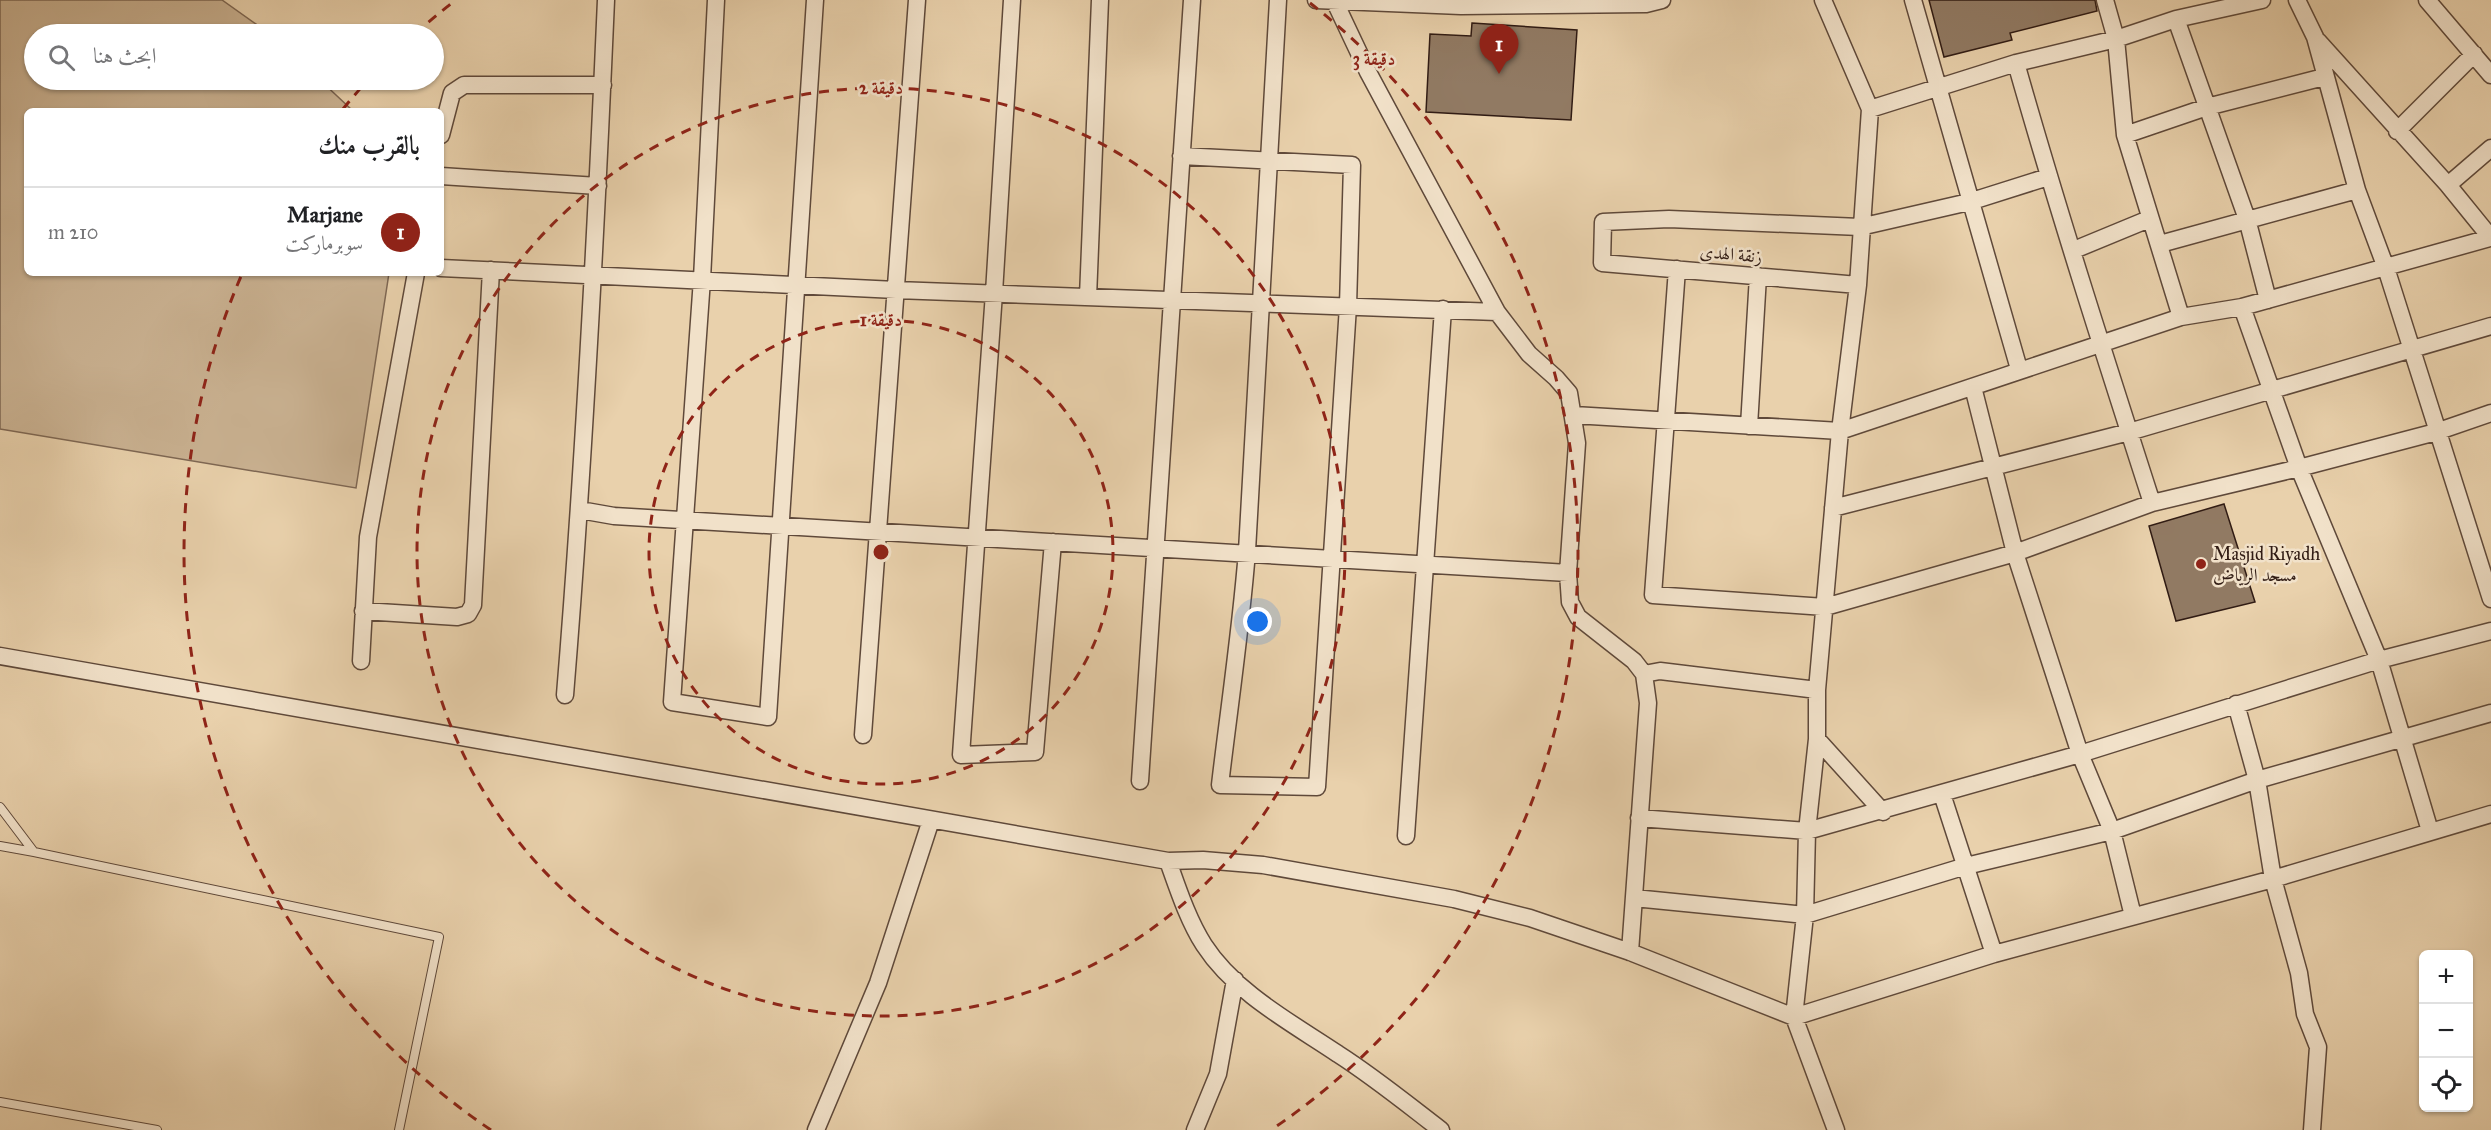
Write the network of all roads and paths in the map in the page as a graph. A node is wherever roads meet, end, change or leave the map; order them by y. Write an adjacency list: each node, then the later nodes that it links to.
1 (606, 0): 27 (street)
2 (717, 0): 56 (street)
3 (815, 0): 57 (street)
4 (917, 0): 59 (street)
5 (1012, 0): 60 (street)
6 (1100, 0): 61 (street)
7 (1192, 0): 35 (street)
8 (1278, 0): 36 (street)
9 (1316, 0): 17 (street)
10 (1662, 0): 19 (street)
11 (1823, 0): 30 (street)
12 (1913, 0): 28 (street)
13 (2105, 0): 22 (street)
14 (2262, 0): 20 (street)
15 (2297, 0): 21 (street)
16 (2427, 0): 23 (street)
17 (1334, 1): 18 (street); 68 (street)
18 (1414, 2): 19 (street)
19 (1461, 3)
20 (2176, 19): 22 (street); 29 (street)
21 (2315, 37): 26 (street); 32 (street)
22 (2116, 39): 24 (street); 33 (street)
23 (2474, 54): 25 (street); 32 (street)
24 (2016, 63): 28 (street); 38 (street)
25 (2491, 75)
26 (2325, 77): 29 (street); 41 (street)
27 (603, 85): 31 (street); 40 (street)
28 (1937, 90): 30 (street); 42 (street)
29 (2207, 107): 33 (street); 44 (street)
30 (1870, 109): 45 (street)
31 (444, 124)
32 (2397, 131): 39 (street)
33 (2125, 135): 43 (street)
34 (2491, 148): 39 (street)
35 (1181, 156): 36 (street); 62 (street)
36 (1268, 159): 64 (street); 65 (street)
37 (444, 176): 40 (street)
38 (2048, 177): 42 (street); 48 (street)
39 (2448, 184): 46 (street)
40 (598, 186): 53 (street)
41 (2357, 190): 44 (street); 50 (street)
42 (1969, 202): 45 (street); 73 (street)
43 (2149, 219): 47 (street); 48 (street)
44 (2247, 219): 47 (street); 63 (street)
45 (1860, 227): 52 (street, زنقة الهدى); 58 (street)
46 (2491, 238): 50 (street)
47 (2160, 244): 69 (street)
48 (2074, 250): 71 (street)
49 (444, 268): 51 (street)
50 (2386, 268): 63 (street); 72 (street)
51 (491, 270): 53 (street); 101 (street)
52 (1677, 270): 55 (street, زنقة الهدى); 78 (street)
53 (595, 274): 56 (street); 87 (street)
54 (416, 276): 101 (street)
55 (1758, 276): 58 (street, زنقة الهدى); 79 (street)
56 (702, 279): 57 (street); 88 (street)
57 (796, 284): 59 (street); 89 (street)
58 (1858, 285): 80 (street)
59 (896, 290): 60 (street); 90 (street)
60 (994, 293): 61 (street); 91 (street)
61 (1088, 297): 62 (street)
62 (1171, 300): 64 (street); 93 (street)
63 (2268, 300): 66 (street)
64 (1260, 303): 65 (street); 95 (street)
65 (1348, 306): 67 (street); 96 (street)
66 (2242, 307): 69 (street); 75 (street)
67 (1443, 309): 68 (street); 97 (street)
68 (1497, 312): 77 (street)
69 (2181, 317): 71 (street)
70 (2491, 326): 72 (street)
71 (2100, 344): 73 (street); 81 (street)
72 (2410, 350): 75 (street); 82 (street)
73 (2019, 369): 74 (street)
74 (1973, 387): 80 (street); 83 (street)
75 (2271, 389): 81 (street); 84 (street)
76 (2491, 413): 82 (street)
77 (1574, 415): 78 (street); 98 (street)
78 (1666, 421): 79 (street); 100 (street)
79 (1749, 426): 80 (street)
80 (1840, 431): 86 (street)
81 (2129, 432): 83 (street); 85 (street)
82 (2436, 432): 84 (street); 99 (street)
83 (1993, 466): 86 (street); 94 (street)
84 (2299, 468): 85 (street); 104 (street)
85 (2152, 503): 94 (street)
86 (1833, 508): 100 (street)
87 (580, 510): 88 (street); 108 (street)
88 (685, 520): 89 (street); 89 (street)
89 (781, 526): 90 (street)
90 (878, 531): 91 (street); 111 (street)
91 (976, 538): 92 (street); 92 (street)
92 (1053, 542): 93 (street)
93 (1155, 548): 95 (street); 116 (street)
94 (2015, 553): 100 (street); 114 (street)
95 (1247, 554): 96 (street); 96 (street)
96 (1332, 559): 97 (street)
97 (1425, 565): 98 (street); 126 (street)
98 (1568, 573): 106 (street)
99 (2491, 599)
100 (1825, 607): 107 (street)
101 (363, 611): 105 (street)
102 (2491, 631): 104 (street)
103 (0, 656): 122 (street)
104 (2379, 660): 109 (street); 112 (street)
105 (361, 661)
106 (1644, 674): 107 (street); 121 (street)
107 (1817, 690): 113 (street)
108 (565, 695)
109 (2236, 704): 114 (street); 115 (street)
110 (2491, 713): 112 (street)
111 (863, 735)
112 (2402, 737): 115 (street); 125 (street)
113 (1817, 739): 119 (street); 123 (street)
114 (2080, 754): 117 (street); 124 (street)
115 (2257, 780): 124 (street); 131 (street)
116 (1140, 781)
117 (1942, 794): 119 (street); 130 (street)
118 (0, 807): 128 (lane)
119 (1883, 812): 123 (street)
120 (2491, 814): 125 (street)
121 (1640, 818): 123 (street); 132 (street)
122 (931, 820): 129 (street); 142 (street)
123 (1808, 831): 133 (street)
124 (2112, 831): 130 (street); 134 (street)
125 (2430, 831): 131 (street)
126 (1406, 836)
127 (0, 846): 128 (lane)
128 (34, 852): 141 (lane)
129 (1168, 861): 135 (street); 137 (street)
130 (1966, 866): 133 (street); 136 (street)
131 (2273, 879): 134 (street); 146 (street)
132 (1634, 898): 133 (street); 135 (street)
133 (1805, 915): 138 (street)
134 (2133, 916): 136 (street)
135 (1630, 952): 138 (street)
136 (1994, 954): 138 (street)
137 (1235, 980): 143 (street); 144 (street)
138 (1794, 1017): 145 (street)
139 (0, 1102): 140 (lane)
140 (157, 1130)
141 (399, 1130)
142 (816, 1130)
143 (1196, 1130)
144 (1441, 1130)
145 (1836, 1130)
146 (2312, 1130)

